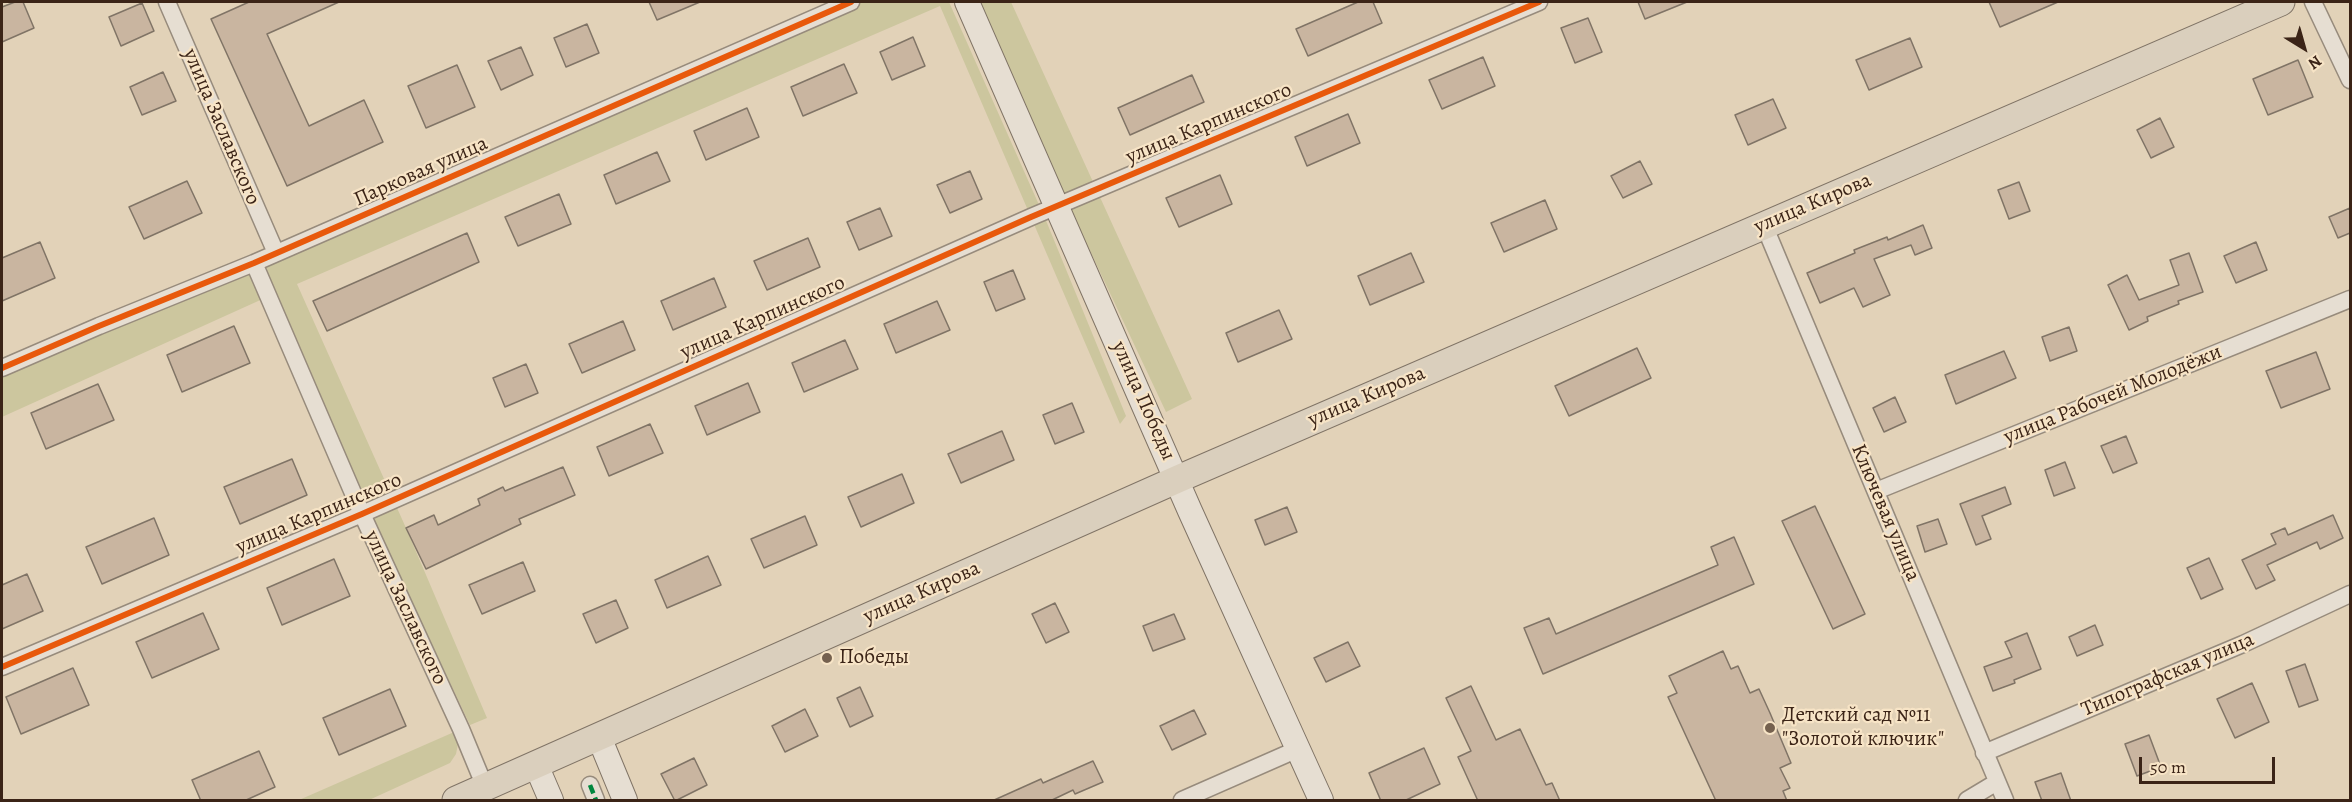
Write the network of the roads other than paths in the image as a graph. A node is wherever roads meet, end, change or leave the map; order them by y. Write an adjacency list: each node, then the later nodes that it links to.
1 (167, 2): 10 (street, улица Заславского)
2 (851, 2): 10 (street, Парковая улица)
3 (967, 2): 8 (main road, улица Победы)
4 (1539, 2): 8 (street, улица Карпинского)
5 (2281, 2): 9 (main road, улица Кирова)
6 (2313, 2): 7 (street)
7 (2350, 80)
8 (1057, 207): 14 (main road, улица Победы); 16 (street, улица Карпинского)
9 (1764, 225): 14 (main road, улица Кирова); 15 (street, Ключевая улица)
10 (276, 253): 11 (street, Парковая улица)
11 (254, 263): 13 (street, Парковая улица); 16 (street, улица Заславского)
12 (2350, 299): 15 (street, улица Рабочей Молодёжи)
13 (2, 368)
14 (1178, 479): 19 (main road, улица Кирова); 20 (main road, улица Победы)
15 (1876, 491): 21 (street, Ключевая улица)
16 (362, 514): 18 (street, улица Карпинского); 24 (street, улица Заславского)
17 (2350, 594): 21 (street, Типографская улица)
18 (2, 667)
19 (599, 737): 22 (main road, улица Кирова); 27 (main road)
20 (1298, 749): 28 (street); 29 (main road, улица Победы)
21 (1984, 753): 23 (street, Ключевая улица)
22 (536, 765): 24 (main road, улица Кирова); 26 (main road)
23 (1996, 782): 30 (street); 31 (street, Ключевая улица)
24 (485, 787): 25 (main road, улица Кирова)
25 (456, 801)
26 (551, 801)
27 (625, 801)
28 (1182, 801)
29 (1321, 801)
30 (1967, 801)
31 (2005, 801)

